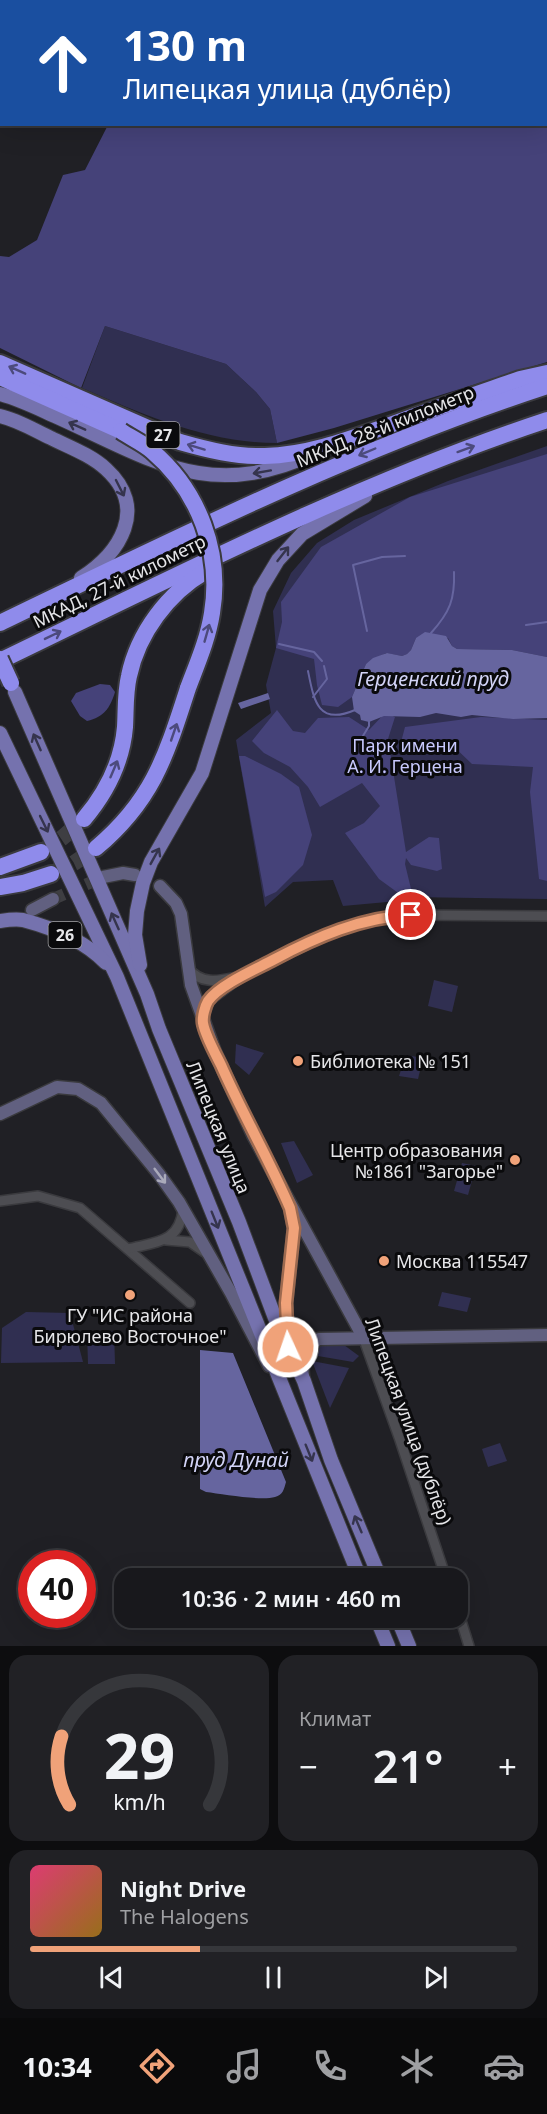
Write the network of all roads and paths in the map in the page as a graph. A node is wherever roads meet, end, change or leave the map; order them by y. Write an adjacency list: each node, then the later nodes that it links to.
1 (0, 363): 8 (highway, 27, one-way to 1)
2 (547, 373): 8 (highway, 27)
3 (0, 377): 18 (highway, 27, one-way to 3, bridge)
4 (547, 386): 10 (highway, МКАД, 28-й километр, one-way to 10)
5 (0, 394): 8 (main road, one-way to 5)
6 (0, 416): 12 (main road, one-way to 12)
7 (547, 420): 9 (highway, one-way to 7)
8 (336, 444)
9 (433, 461): 11 (highway); 35 (main road, one-way to 9)
10 (240, 508): 12 (highway, МКАД, 27-й километр)
11 (295, 519): 14 (highway, МКАД, 27-й километр, one-way to 11); 17 (highway, one-way to 11)
12 (52, 598): 13 (highway, МКАД, 27-й километр)
13 (0, 623)
14 (0, 660): 15 (highway, bridge)
15 (13, 688): 35 (main road, Липецкая улица, one-way to 15)
16 (0, 733): 34 (main road, one-way to 34)
17 (84, 819)
18 (96, 848)
19 (40, 852): 20 (highway)
20 (0, 867)
21 (51, 874): 25 (highway)
22 (135, 875): 23 (street)
23 (103, 877)
24 (160, 886): 32 (street, Липецкая улица (дублёр))
25 (0, 887)
26 (53, 899): 27 (street)
27 (32, 909)
28 (0, 916): 30 (main road)
29 (547, 916): 33 (street)
30 (21, 920): 31 (main road, 26); 34 (main road, 26)
31 (0, 921)
32 (188, 968): 33 (street); 36 (street, Липецкая улица (дублёр))
33 (242, 976): 36 (street)
34 (117, 977): 49 (main road, one-way to 49)
35 (147, 994): 47 (main road, Липецкая улица)
36 (203, 1022): 38 (street, Липецкая улица (дублёр))
37 (0, 1114): 40 (street, one-way to 40)
38 (281, 1186): 46 (street, Липецкая улица (дублёр)); 47 (street)
39 (0, 1201): 42 (street)
40 (183, 1209): 41 (street); 43 (street)
41 (163, 1240): 42 (street); 43 (street)
42 (128, 1249): 44 (street)
43 (210, 1257): 49 (street)
44 (190, 1303)
45 (547, 1335): 46 (street)
46 (363, 1337): 48 (street); 52 (street, Липецкая улица (дублёр))
47 (288, 1347): 48 (main road, Липецкая улица)
48 (304, 1382): 51 (main road, Липецкая улица, one-way to 48)
49 (287, 1398): 50 (main road, one-way to 50)
50 (356, 1568)
51 (376, 1568)
52 (443, 1568)
53 (381, 1628): 56 (main road)
54 (402, 1628): 57 (main road)
55 (463, 1628): 58 (street)
56 (388, 1646)
57 (409, 1646)
58 (469, 1646)

